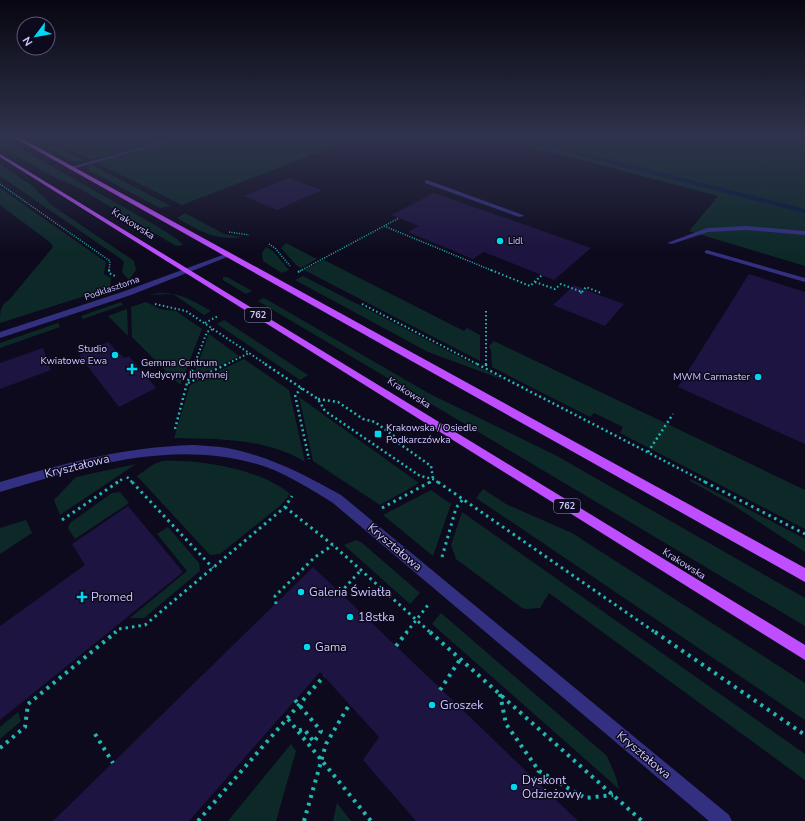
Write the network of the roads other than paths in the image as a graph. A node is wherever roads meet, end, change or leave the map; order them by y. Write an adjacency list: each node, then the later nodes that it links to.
1 (34, 175): 11 (main road, Krakowska / 762)
2 (83, 175): 10 (main road, Krakowska)
3 (427, 182): 4 (street)
4 (521, 216)
5 (777, 230): 6 (street); 7 (street); 8 (street)
6 (805, 233)
7 (805, 238)
8 (670, 243)
9 (707, 252): 12 (street)
10 (228, 255): 11 (street, Podklasztorna); 15 (main road, Krakowska)
11 (186, 271): 13 (street, Podklasztorna); 16 (main road, Krakowska / 762)
12 (805, 280)
13 (0, 335)
14 (0, 487): 17 (street, Kryształowa)
15 (805, 574)
16 (805, 653)
17 (723, 821)

